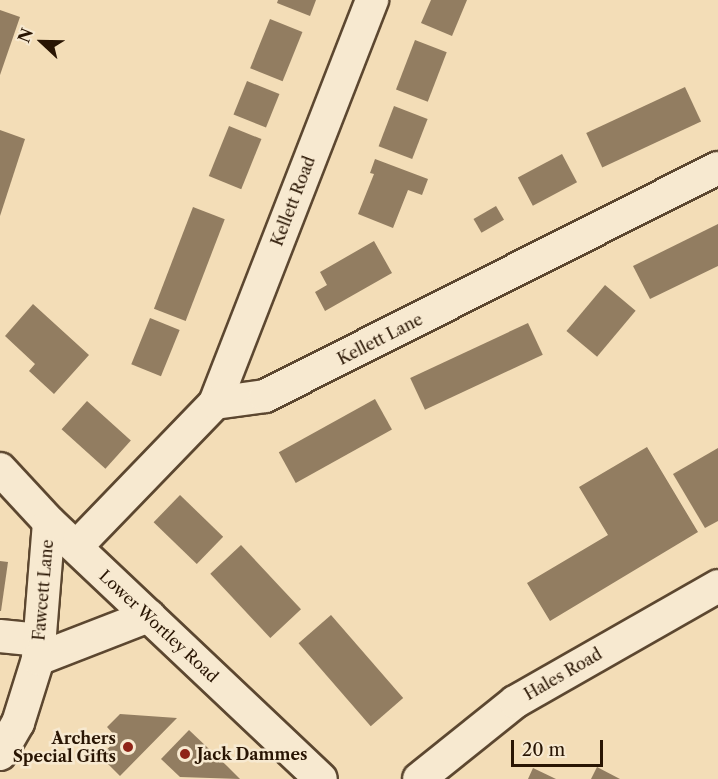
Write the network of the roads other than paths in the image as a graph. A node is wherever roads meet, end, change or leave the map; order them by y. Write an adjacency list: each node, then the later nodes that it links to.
1 (372, 0): 3 (street, Kellett Road)
2 (718, 168): 3 (street, Kellett Lane)
3 (215, 403): 6 (street)
4 (0, 469): 5 (street, Lower Wortley Road)
5 (49, 522): 6 (street, Lower Wortley Road); 10 (street, Fawcett Lane)
6 (76, 547): 8 (street, Lower Wortley Road)
7 (718, 586): 13 (street, Hales Road)
8 (149, 616): 10 (street, Fawcett Lane); 12 (street, Lower Wortley Road)
9 (0, 636): 10 (street)
10 (39, 649): 11 (street, Fawcett Lane)
11 (0, 754)
12 (321, 779)
13 (419, 779)

